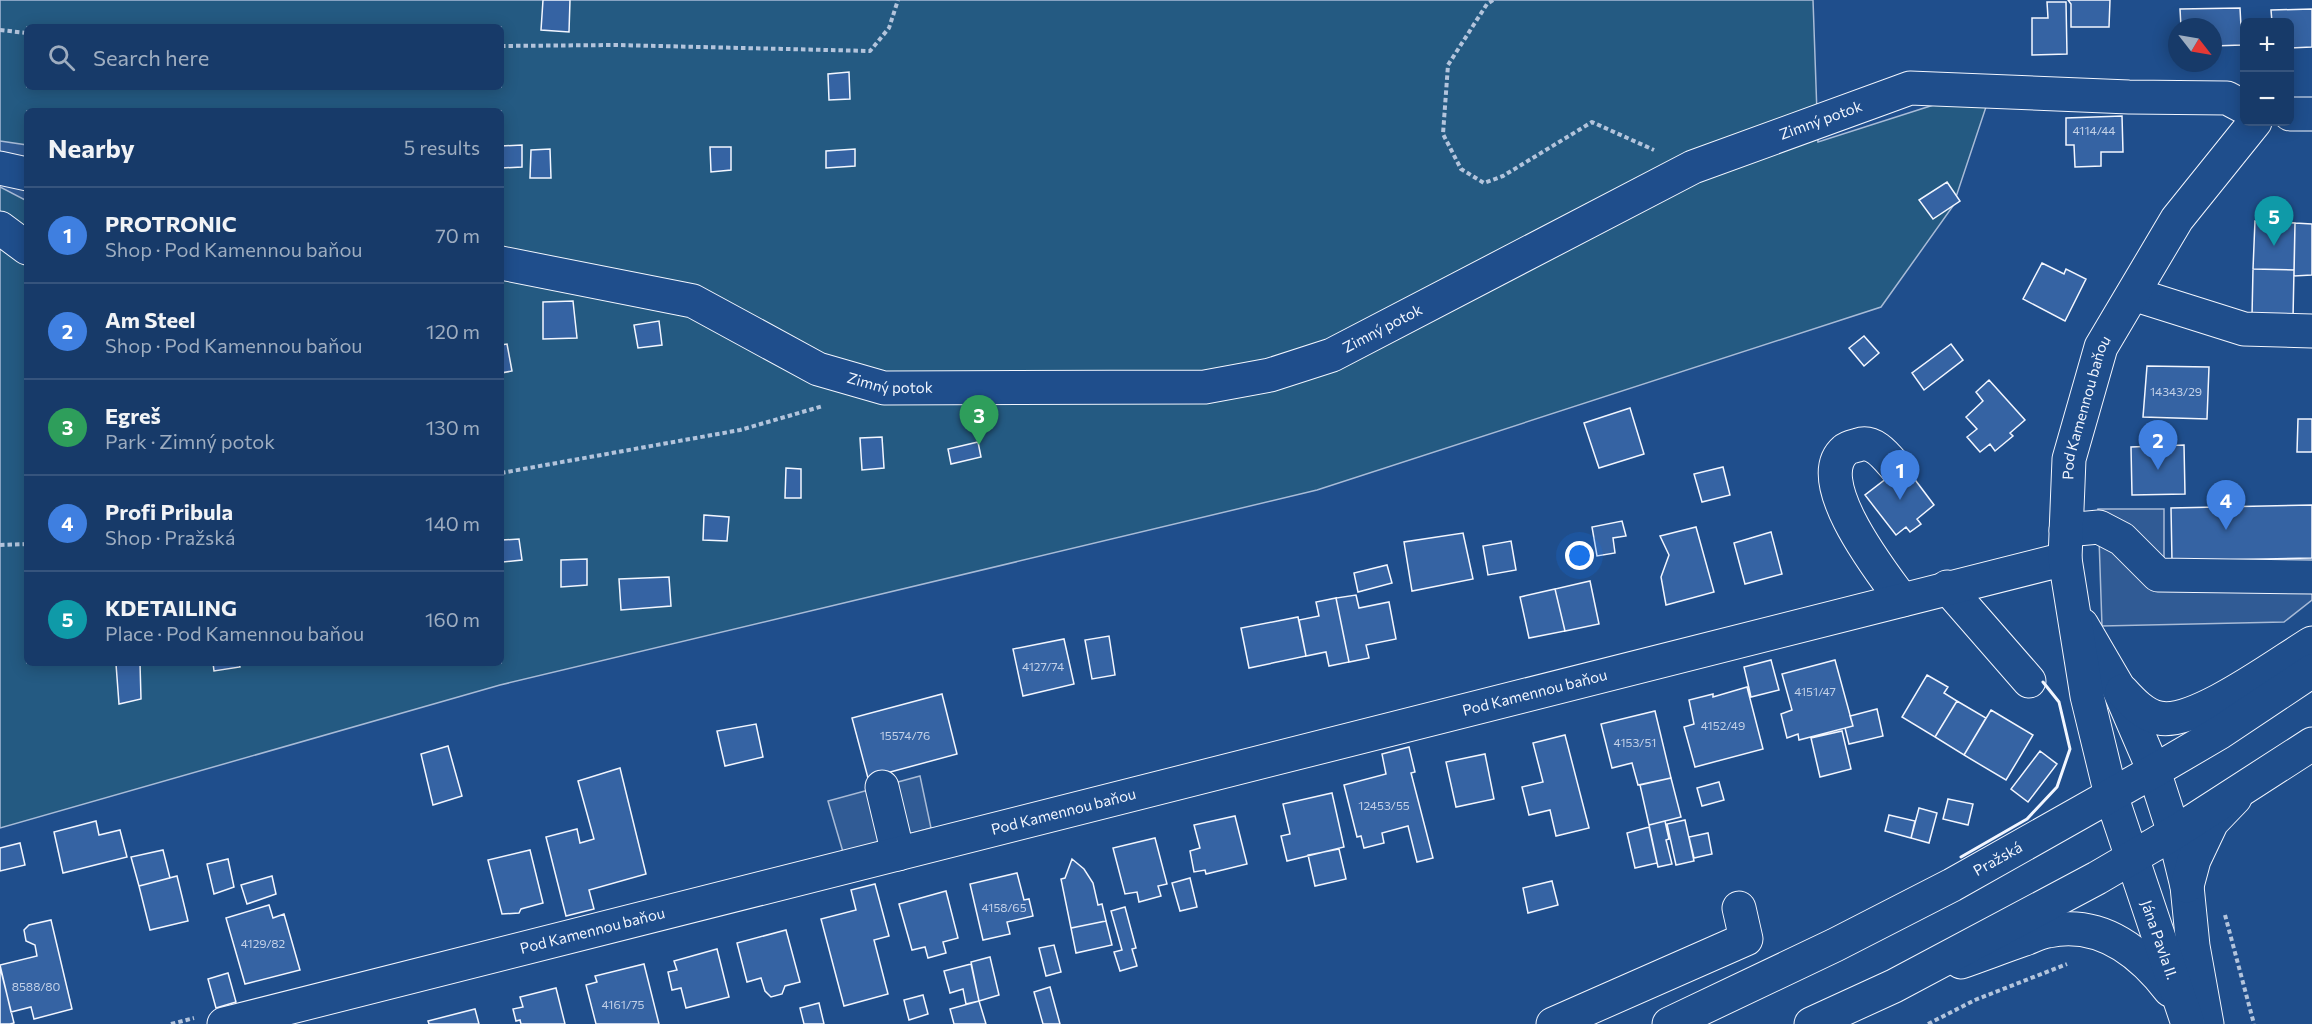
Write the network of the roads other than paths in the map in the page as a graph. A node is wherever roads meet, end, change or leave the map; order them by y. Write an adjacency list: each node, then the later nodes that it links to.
1 (2240, 105): 9 (street, Zimný potok)
2 (2294, 114): 3 (street)
3 (2312, 114)
4 (2252, 126): 10 (street, Pod Kamennou baňou)
5 (0, 168): 6 (street)
6 (24, 173)
7 (0, 228): 8 (street)
8 (24, 246)
9 (504, 264)
10 (2133, 294): 11 (street); 13 (street, Pod Kamennou baňou)
11 (2312, 331)
12 (1898, 470): 16 (street)
13 (2066, 544): 14 (street, Pod Kamennou baňou); 15 (street, Pod Kamennou baňou); 17 (street, Pod Kamennou baňou)
14 (2312, 577)
15 (1947, 587): 16 (street, Pod Kamennou baňou); 20 (street)
16 (1902, 600): 29 (street, Pod Kamennou baňou)
17 (2073, 611): 21 (street, Pod Kamennou baňou); 27 (street, Pod Kamennou baňou)
18 (2312, 643): 21 (street)
19 (2312, 671): 24 (street, Pražská)
20 (2029, 681)
21 (2118, 685): 24 (street, Pod Kamennou baňou)
22 (2312, 744): 25 (street)
23 (2312, 763): 25 (street)
24 (2154, 771): 27 (street, Pražská); 28 (street, Pod Kamennou baňou)
25 (2250, 783): 28 (street); 31 (street)
26 (882, 787): 29 (street)
27 (2111, 795): 30 (street, Jána Pavla II.); 37 (street, Pražská)
28 (2174, 833): 30 (street); 31 (street, Pod Kamennou baňou)
29 (898, 854): 35 (street, Pod Kamennou baňou)
30 (2132, 856): 33 (street); 34 (street, Jána Pavla II.)
31 (2187, 886): 39 (street, Jána Pavla II.)
32 (1739, 908): 36 (street)
33 (1894, 986): 34 (street); 38 (street)
34 (2184, 1013)
35 (224, 1024)
36 (1553, 1024)
37 (1669, 1024)
38 (1811, 1024)
39 (2208, 1024)

